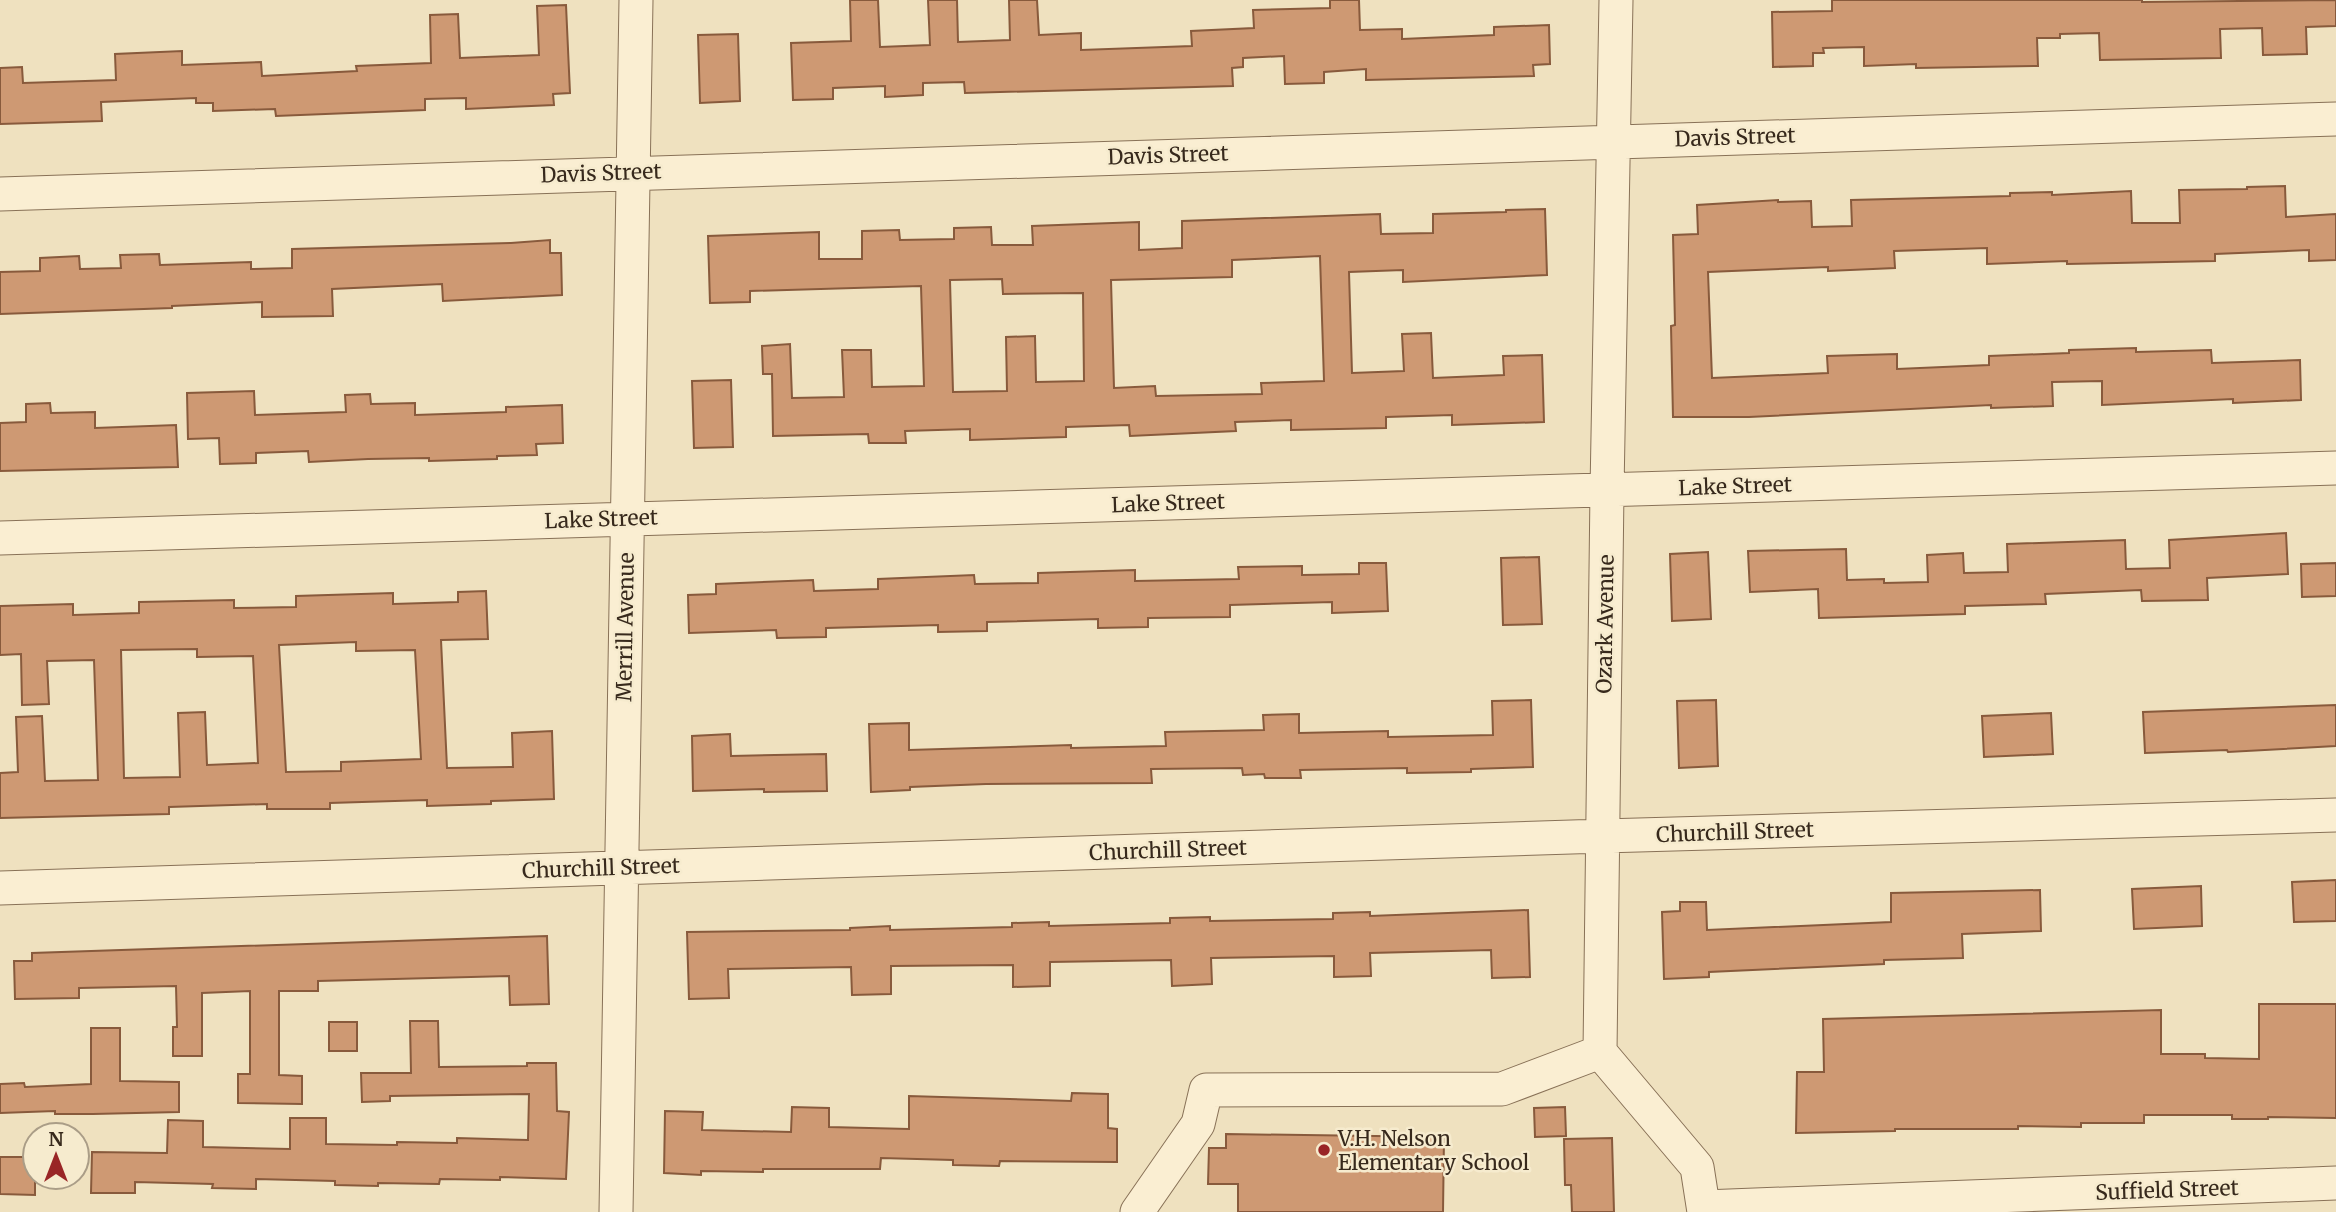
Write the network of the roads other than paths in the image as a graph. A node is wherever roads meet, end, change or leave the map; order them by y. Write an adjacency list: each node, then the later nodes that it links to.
1 (636, 0): 5 (street, Merrill Avenue)
2 (1616, 0): 4 (street, Ozark Avenue)
3 (2336, 119): 4 (street, Davis Street)
4 (1614, 141): 5 (street, Davis Street); 8 (street, Ozark Avenue)
5 (632, 172): 6 (street, Davis Street); 9 (street, Merrill Avenue)
6 (0, 194)
7 (2336, 468): 8 (street, Lake Street)
8 (1607, 490): 9 (street, Lake Street); 12 (street, Ozark Avenue)
9 (626, 519): 10 (street, Lake Street); 13 (street, Merrill Avenue)
10 (0, 538)
11 (2336, 815): 12 (street, Churchill Street)
12 (1603, 836): 13 (street, Churchill Street); 15 (street, Ozark Avenue)
13 (622, 867): 14 (street, Churchill Street); 19 (street, Merrill Avenue)
14 (0, 888)
15 (1600, 1052): 18 (street); 20 (street)
16 (2336, 1184): 17 (street, Suffield Street)
17 (2195, 1201): 18 (street, Suffield Street)
18 (1704, 1209)
19 (616, 1212)
20 (1137, 1212)

